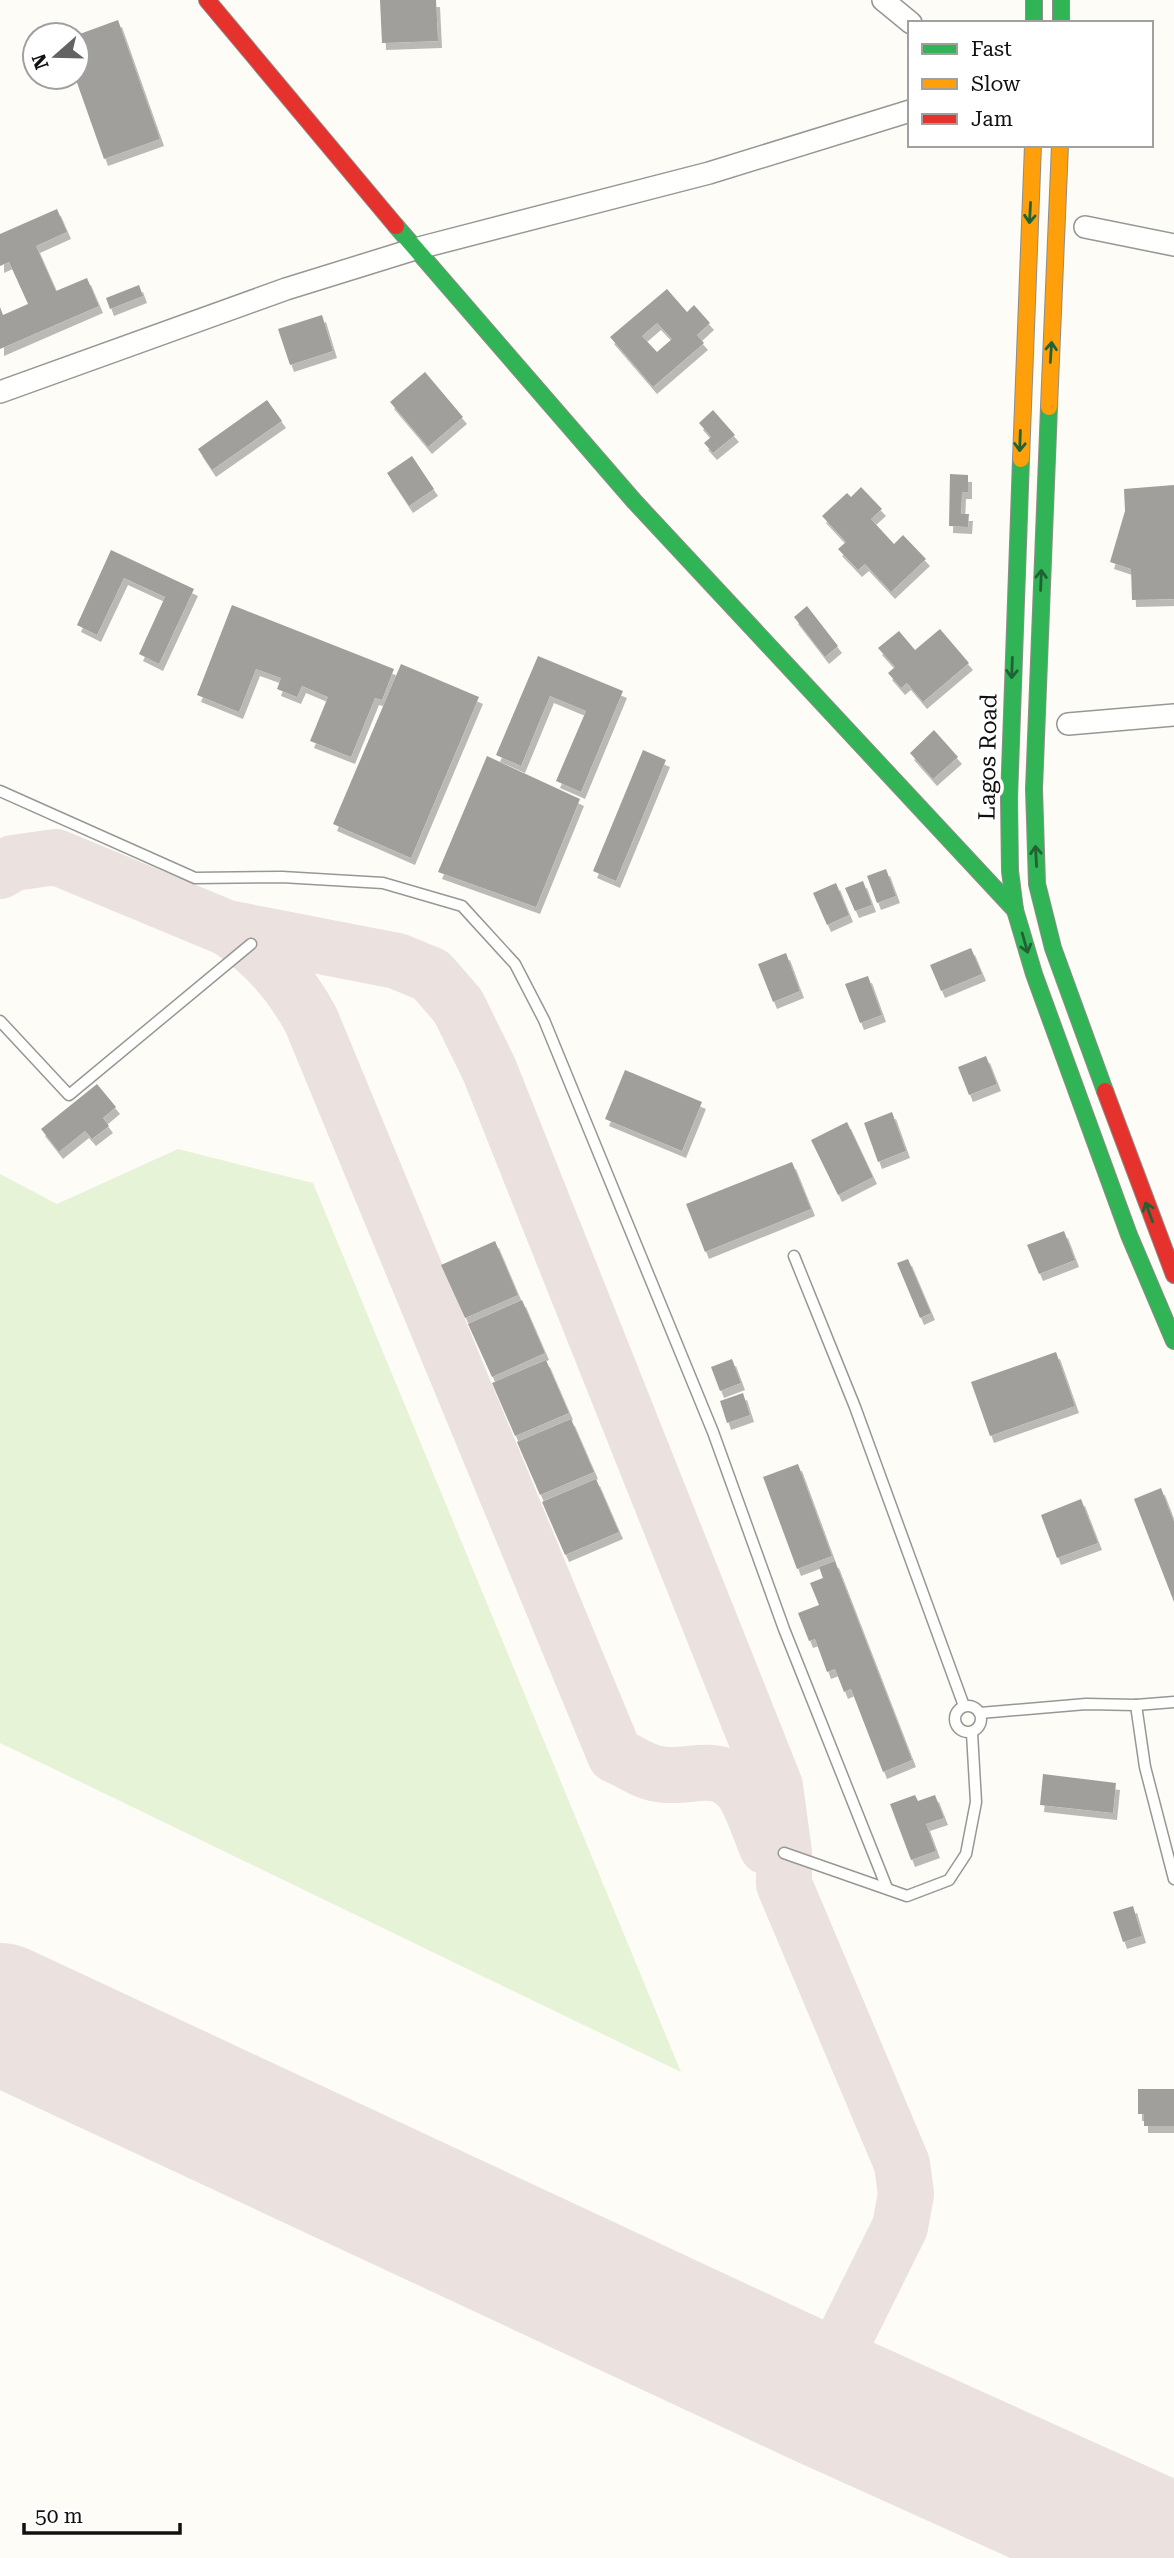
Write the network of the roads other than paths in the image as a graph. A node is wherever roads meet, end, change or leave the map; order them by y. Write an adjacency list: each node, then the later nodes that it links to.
1 (207, 0): 13 (main road)
2 (883, 0): 5 (street)
3 (1034, 0): 6 (main road)
4 (1061, 0): 7 (main road)
5 (909, 21)
6 (1034, 21)
7 (1061, 21)
8 (908, 112): 13 (street)
9 (1033, 147): 18 (main road, Lagos Road, one-way to 18)
10 (1060, 147): 22 (main road, Lagos Road, one-way to 10)
11 (1085, 227): 12 (street)
12 (1174, 245)
13 (415, 249): 14 (street); 18 (main road)
14 (0, 392)
15 (1174, 715): 16 (street)
16 (1068, 724)
17 (0, 792): 31 (lane)
18 (1015, 910): 23 (main road, Lagos Road, one-way to 23)
19 (251, 943): 20 (lane)
20 (0, 1021)
21 (794, 1256): 26 (lane)
22 (1174, 1275)
23 (1174, 1341)
24 (1174, 1702): 25 (lane)
25 (1136, 1705): 27 (lane); 30 (lane)
26 (964, 1706): 27 (lane); 28 (lane)
27 (980, 1713): 28 (lane)
28 (972, 1733): 31 (lane)
29 (784, 1853): 31 (lane)
30 (1174, 1879)
31 (887, 1888)

